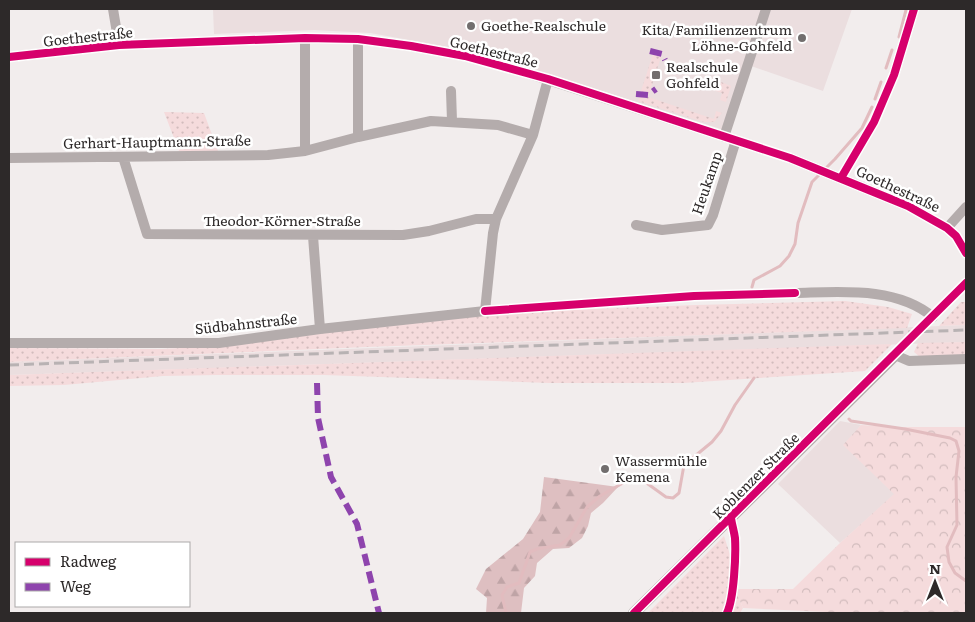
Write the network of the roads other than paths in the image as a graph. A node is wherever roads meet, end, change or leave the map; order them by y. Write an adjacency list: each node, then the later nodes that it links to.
1 (114, 9): 6 (street)
2 (766, 9): 12 (street)
3 (914, 9): 18 (street)
4 (305, 38): 5 (street, Goethestraße); 6 (street, Goethestraße); 15 (street)
5 (358, 39): 8 (street, Goethestraße); 13 (street)
6 (119, 45): 7 (street, Goethestraße)
7 (9, 57)
8 (548, 79): 11 (street); 12 (street, Goethestraße)
9 (451, 91): 10 (street)
10 (452, 121): 11 (street, Gerhart-Hauptmann-Straße); 13 (street, Gerhart-Hauptmann-Straße)
11 (533, 135): 20 (street)
12 (724, 136): 14 (street, Goethestraße)
13 (358, 137): 15 (street, Gerhart-Hauptmann-Straße)
14 (736, 140): 18 (street, Goethestraße); 21 (street, Heukamp)
15 (305, 151): 16 (street, Gerhart-Hauptmann-Straße)
16 (123, 157): 17 (street, Gerhart-Hauptmann-Straße); 22 (street, Theodor-Körner-Straße)
17 (9, 158)
18 (841, 178): 19 (street, Goethestraße)
19 (966, 207)
20 (496, 219): 22 (street, Theodor-Körner-Straße); 25 (street, Südbahnstraße)
21 (636, 225)
22 (313, 236): 25 (street)
23 (795, 293): 24 (street)
24 (933, 317)
25 (320, 329): 26 (street, Südbahnstraße)
26 (9, 343)
27 (895, 355): 28 (street); 29 (street, Koblenzer Straße)
28 (966, 359)
29 (731, 518): 30 (street, Koblenzer Straße); 31 (street)
30 (634, 613)
31 (727, 613)

